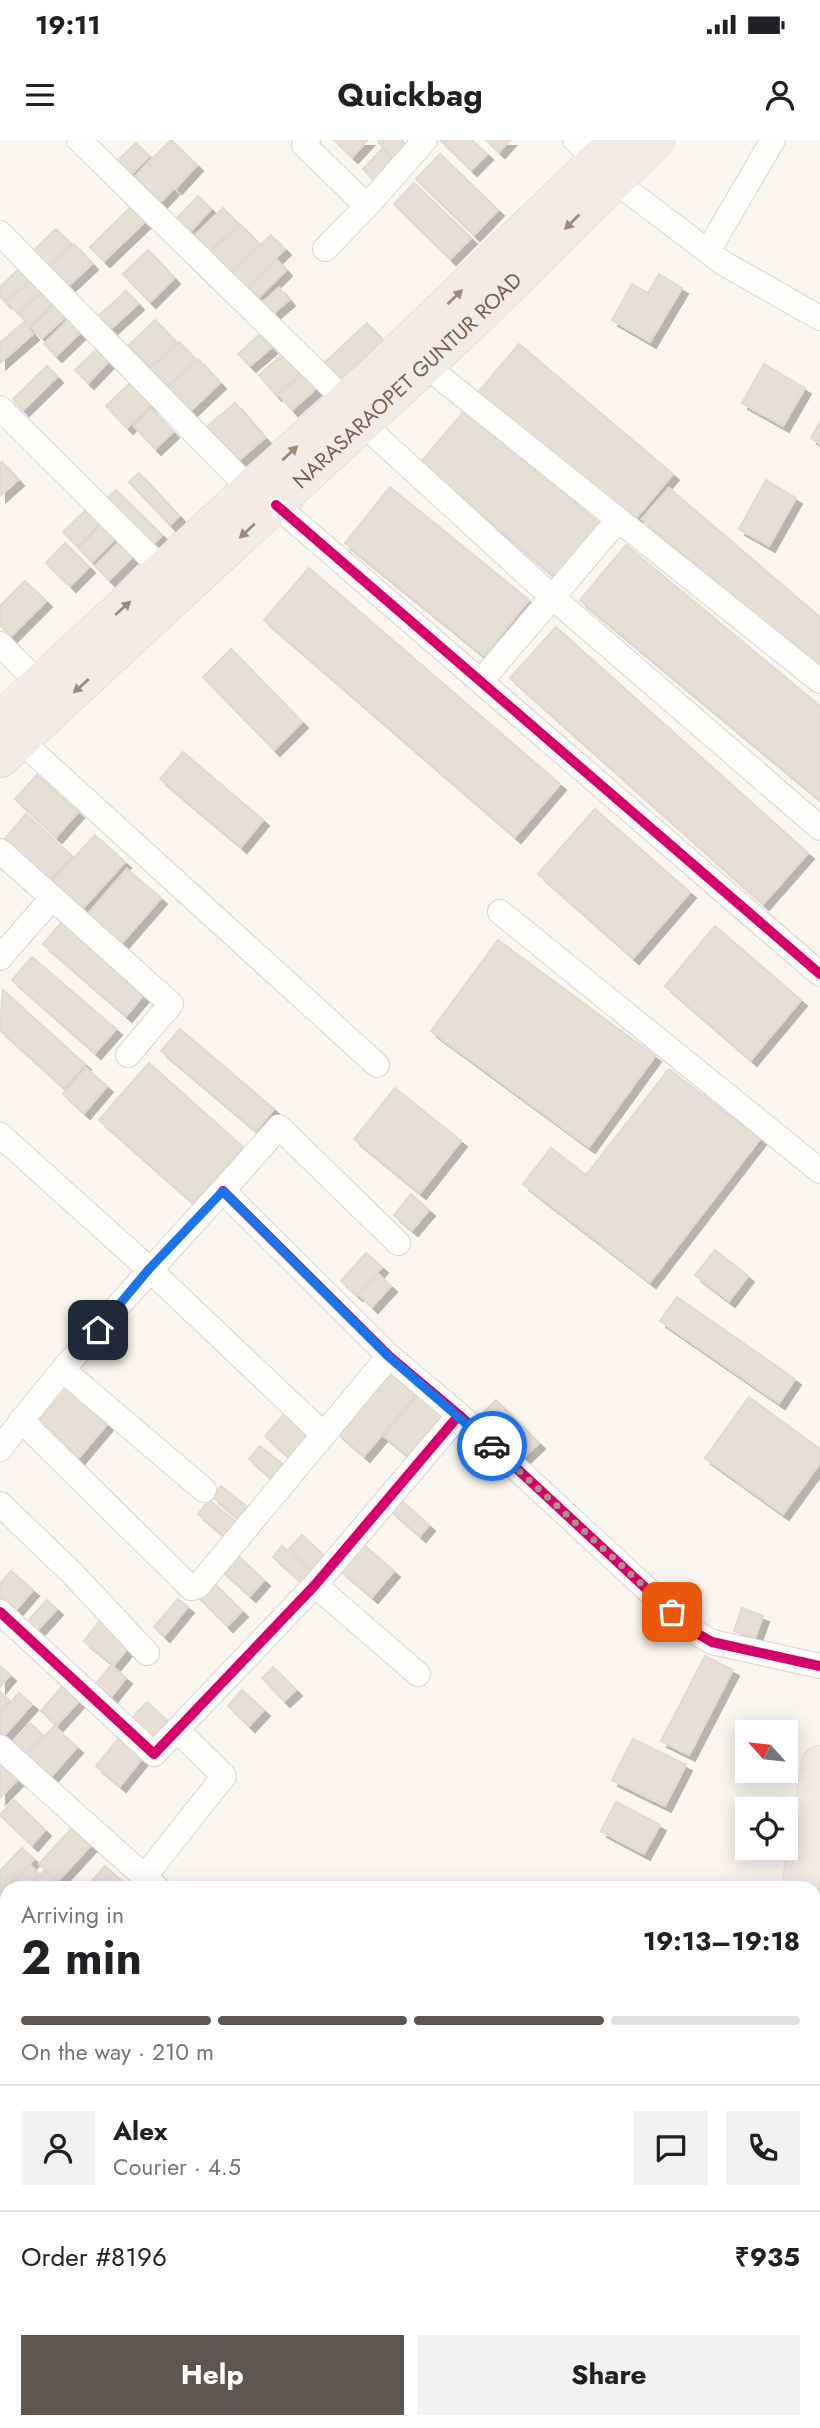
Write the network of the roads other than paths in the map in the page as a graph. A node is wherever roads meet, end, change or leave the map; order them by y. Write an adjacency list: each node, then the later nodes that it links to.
1 (79, 140): 14 (street)
2 (308, 140): 7 (street)
3 (425, 140): 7 (street)
4 (656, 140): 6 (highway, NARASARAOPET GUNTUR ROAD)
5 (773, 140): 10 (street)
6 (601, 155): 10 (street); 12 (highway, NARASARAOPET GUNTUR ROAD, one-way to 12); 14 (highway, NARASARAOPET GUNTUR ROAD, one-way to 6)
7 (367, 206): 9 (street)
8 (0, 233): 15 (street)
9 (325, 249)
10 (708, 251): 11 (street)
11 (820, 318)
12 (425, 365): 14 (highway, NARASARAOPET GUNTUR ROAD); 16 (street)
13 (0, 408): 17 (street)
14 (354, 412): 15 (highway, NARASARAOPET GUNTUR ROAD); 18 (street)
15 (263, 497): 17 (highway, NARASARAOPET GUNTUR ROAD); 20 (street); 23 (highway, NARASARAOPET GUNTUR ROAD, one-way to 23)
16 (617, 521): 18 (street); 21 (street)
17 (164, 571): 22 (highway, NARASARAOPET GUNTUR ROAD, one-way to 17)
18 (551, 596): 20 (street); 24 (street)
19 (0, 644): 22 (street)
20 (482, 680): 29 (street)
21 (820, 681)
22 (39, 684): 23 (highway, NARASARAOPET GUNTUR ROAD)
23 (7, 740): 31 (street)
24 (820, 828)
25 (0, 850): 26 (street)
26 (51, 898): 28 (street); 30 (street)
27 (500, 912): 33 (street)
28 (0, 958)
29 (820, 974)
30 (128, 1055)
31 (377, 1065)
32 (0, 1135): 36 (street)
33 (820, 1171)
34 (223, 1191): 35 (street); 36 (street); 37 (street)
35 (397, 1243)
36 (149, 1269): 38 (street); 41 (street)
37 (388, 1356): 39 (street); 41 (street)
38 (64, 1370): 40 (street); 43 (street)
39 (459, 1415): 45 (street); 48 (street)
40 (22, 1420): 41 (street); 42 (street)
41 (324, 1435)
42 (0, 1449)
43 (204, 1490)
44 (0, 1504): 47 (street)
45 (315, 1585): 49 (street); 50 (street)
46 (0, 1612): 50 (street)
47 (147, 1653)
48 (820, 1666)
49 (418, 1674)
50 (177, 1730): 54 (street)
51 (1, 1749): 53 (street)
52 (820, 1764): 55 (highway)
53 (150, 1881)
54 (152, 1881)
55 (801, 1881)

